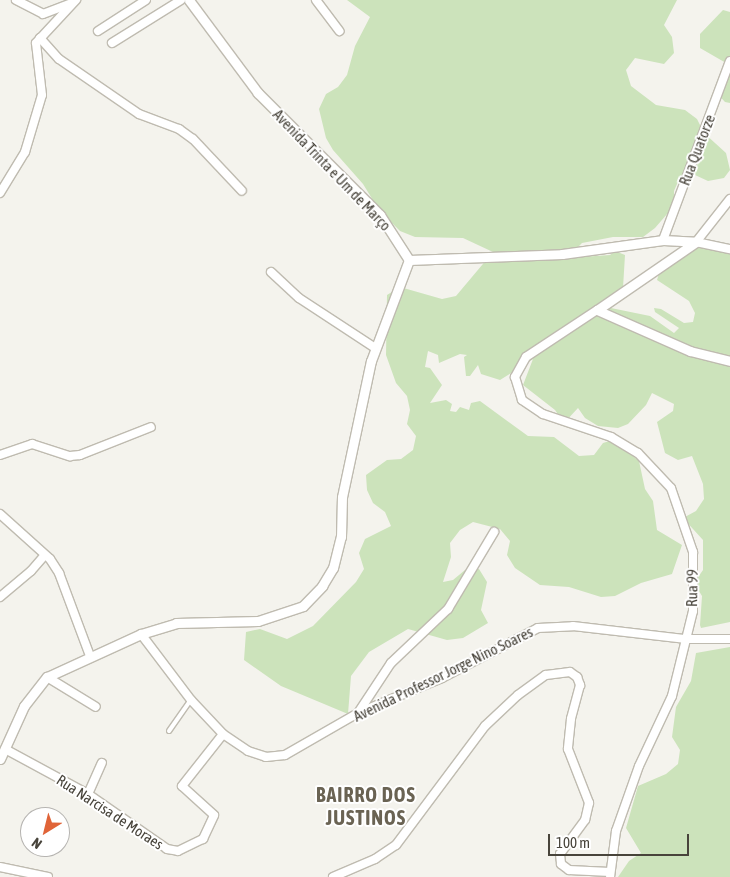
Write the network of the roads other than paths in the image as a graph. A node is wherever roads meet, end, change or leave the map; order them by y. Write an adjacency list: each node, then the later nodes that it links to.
1 (16, 0): 6 (street)
2 (146, 0): 7 (street)
3 (181, 0): 10 (street)
4 (189, 0): 18 (street, Avenida Trinta e Um de Março)
5 (316, 0): 8 (street)
6 (74, 1): 9 (street)
7 (98, 31)
8 (339, 31)
9 (40, 38): 12 (street); 13 (street)
10 (112, 43)
11 (730, 61): 15 (street, Rua Quatorze)
12 (242, 191)
13 (0, 193)
14 (730, 199): 16 (street)
15 (663, 240): 16 (street); 18 (street)
16 (696, 242): 17 (street); 20 (street)
17 (730, 249)
18 (409, 260): 21 (street)
19 (272, 272): 21 (street)
20 (597, 310): 22 (street); 30 (street, Rua 99)
21 (375, 348): 29 (street)
22 (730, 361)
23 (151, 427): 24 (street)
24 (0, 455)
25 (0, 514): 27 (street)
26 (494, 532): 36 (street)
27 (46, 555): 28 (street); 32 (street)
28 (0, 596)
29 (141, 634): 32 (street); 34 (street, Avenida Professor Jorge Nino Soares)
30 (686, 639): 31 (street, Avenida Professor Jorge Nino Soares); 36 (street, Avenida Professor Jorge Nino Soares); 44 (street, Rua 99)
31 (730, 639)
32 (90, 656): 33 (street)
33 (47, 676): 35 (street); 39 (street)
34 (192, 700): 37 (lane); 38 (street, Avenida Professor Jorge Nino Soares)
35 (96, 707)
36 (358, 713): 38 (street, Avenida Professor Jorge Nino Soares)
37 (169, 731)
38 (223, 734): 42 (street, Rua Narcisa de Moraes)
39 (5, 749): 40 (street); 42 (street, Rua Narcisa de Moraes)
40 (0, 759)
41 (102, 763): 42 (street)
42 (88, 794)
43 (0, 867): 45 (street)
44 (610, 875): 46 (street)
45 (48, 877)
46 (334, 877)

